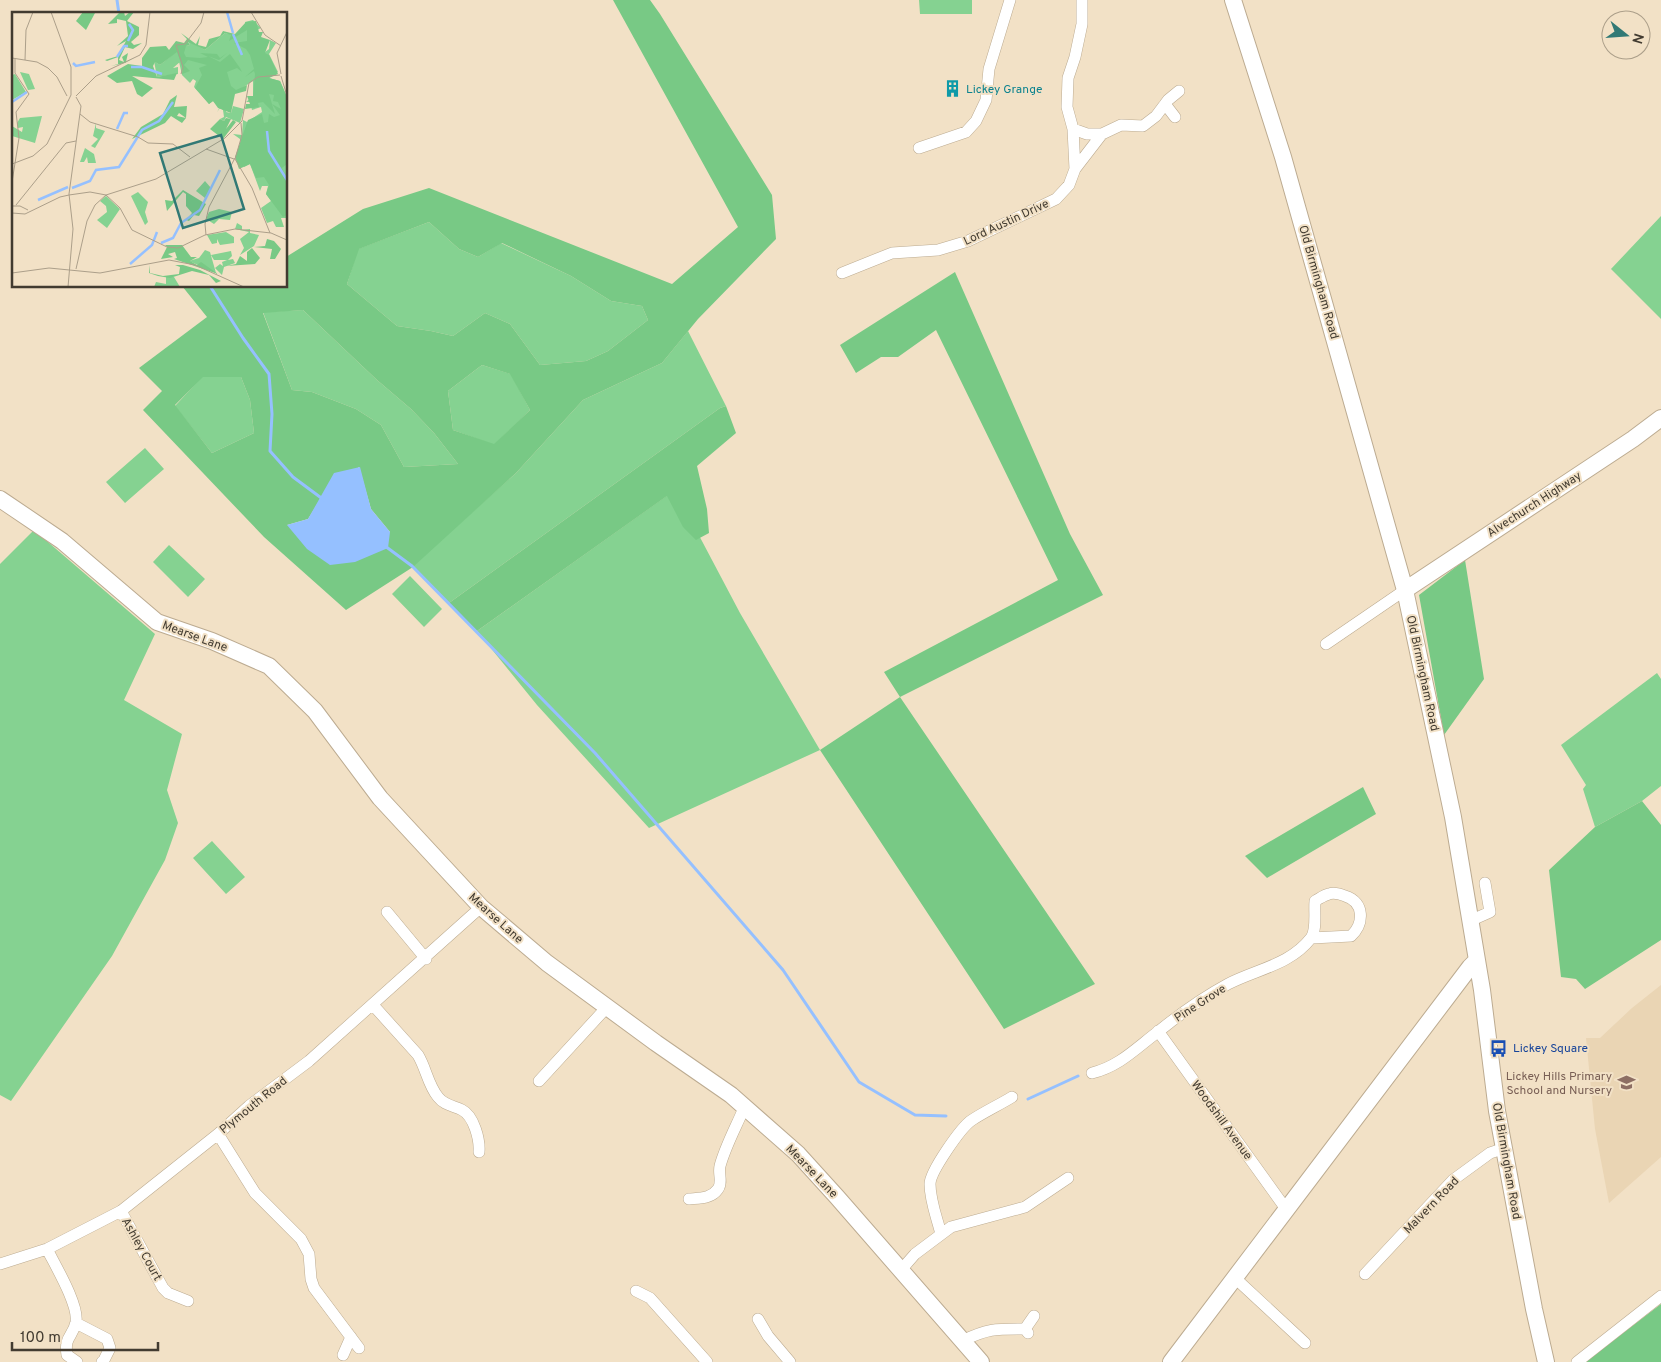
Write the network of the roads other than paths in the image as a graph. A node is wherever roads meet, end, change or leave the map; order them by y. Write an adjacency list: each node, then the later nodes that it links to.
1 (1010, 0): 9 (street)
2 (1082, 0): 7 (street)
3 (1233, 0): 14 (street, Old Birmingham Road)
4 (1179, 91): 5 (street)
5 (1165, 104): 6 (street); 8 (street)
6 (1175, 117)
7 (1073, 129): 8 (street); 10 (street)
8 (1102, 134): 10 (street, Lord Austin Drive)
9 (919, 148)
10 (1075, 169): 11 (street, Lord Austin Drive)
11 (842, 273)
12 (1661, 418): 14 (street, Alvechurch Highway)
13 (0, 499): 17 (street, Mearse Lane)
14 (1405, 590): 15 (street); 19 (street, Old Birmingham Road)
15 (1326, 644)
16 (1485, 883): 19 (street)
17 (481, 907): 21 (street, Plymouth Road); 24 (street, Mearse Lane)
18 (387, 912): 21 (street)
19 (1472, 920): 22 (street, Old Birmingham Road)
20 (1312, 938): 20 (street); 25 (street, Pine Grove)
21 (426, 959): 23 (street, Plymouth Road)
22 (1477, 960): 31 (street, Old Birmingham Road); 35 (street)
23 (373, 1005): 30 (street, Plymouth Road); 32 (street)
24 (607, 1007): 27 (street); 29 (street, Mearse Lane)
25 (1158, 1031): 26 (street, Pine Grove); 35 (street, Woodshill Avenue)
26 (1092, 1074)
27 (539, 1082)
28 (1012, 1097): 37 (street)
29 (744, 1108): 34 (street); 40 (street, Mearse Lane)
30 (218, 1134): 36 (street, Plymouth Road); 49 (street)
31 (1505, 1148): 41 (street, Malvern Road); 60 (street, Old Birmingham Road)
32 (479, 1152)
33 (1068, 1178): 37 (street)
34 (689, 1199)
35 (1286, 1209): 42 (street)
36 (121, 1211): 38 (street, Plymouth Road); 45 (street, Ashley Court)
37 (941, 1234): 40 (street)
38 (47, 1249): 39 (street, Plymouth Road); 48 (street)
39 (0, 1264)
40 (901, 1270): 50 (street, Mearse Lane)
41 (1365, 1274)
42 (1234, 1278): 51 (street); 59 (street)
43 (636, 1291): 56 (street)
44 (1661, 1296): 61 (street)
45 (188, 1301)
46 (1034, 1316): 50 (street)
47 (758, 1319): 57 (street)
48 (76, 1322): 54 (street); 55 (street)
49 (351, 1337): 52 (street); 53 (street)
50 (962, 1341): 58 (street, Mearse Lane)
51 (1305, 1343)
52 (359, 1348)
53 (343, 1355)
54 (77, 1362)
55 (102, 1362)
56 (706, 1362)
57 (790, 1362)
58 (981, 1362)
59 (1171, 1362)
60 (1546, 1362)
61 (1577, 1362)

